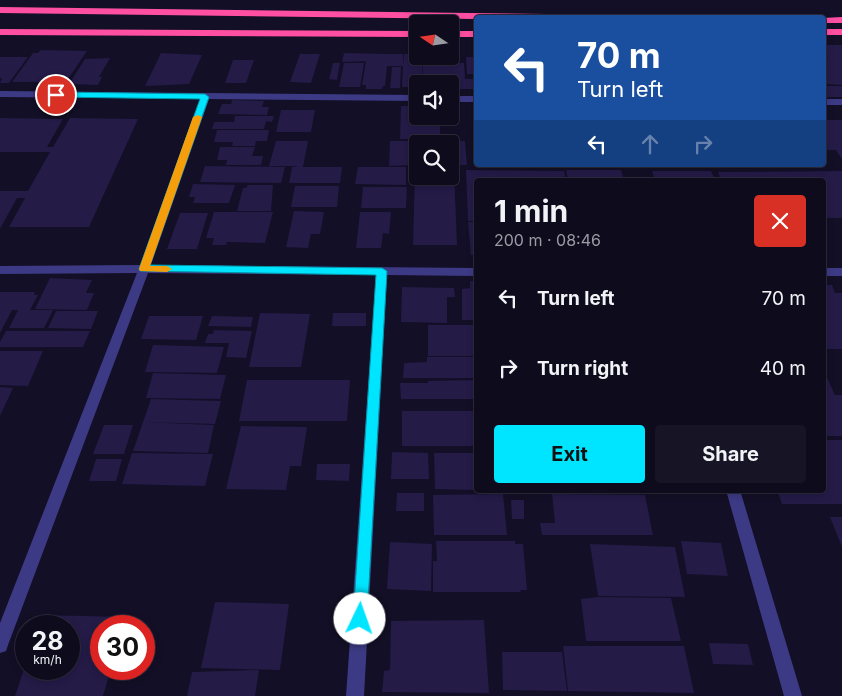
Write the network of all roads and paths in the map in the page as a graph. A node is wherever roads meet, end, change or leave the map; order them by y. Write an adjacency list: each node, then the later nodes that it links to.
1 (0, 10): 2 (highway)
2 (474, 15)
3 (826, 20): 4 (highway)
4 (842, 20)
5 (0, 32): 8 (highway)
6 (826, 32): 7 (highway)
7 (842, 32)
8 (409, 34)
9 (459, 34): 10 (highway)
10 (474, 34)
11 (0, 94): 12 (street)
12 (205, 97): 13 (street); 18 (street)
13 (409, 98)
14 (459, 99): 15 (street)
15 (474, 99)
16 (826, 102): 17 (street)
17 (842, 102)
18 (144, 269): 19 (street); 20 (street); 25 (street)
19 (0, 270)
20 (382, 271): 21 (street); 26 (street)
21 (474, 272)
22 (826, 272): 23 (street)
23 (842, 272)
24 (734, 493): 27 (street)
25 (0, 645)
26 (355, 696)
27 (793, 696)

